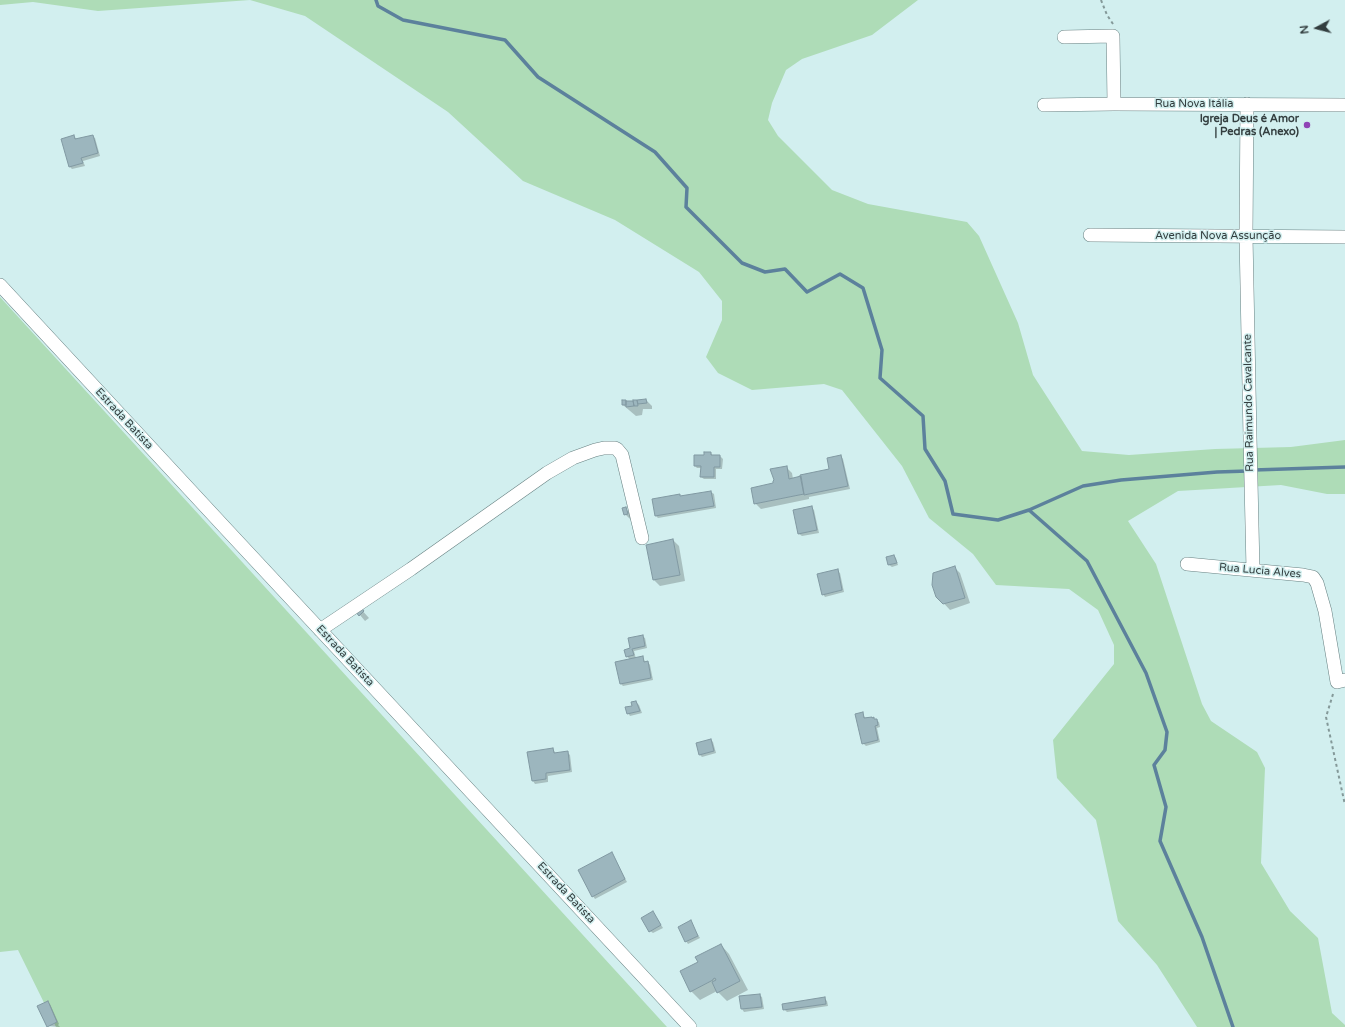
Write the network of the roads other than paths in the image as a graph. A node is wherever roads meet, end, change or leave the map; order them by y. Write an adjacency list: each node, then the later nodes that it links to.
1 (1064, 37): 2 (street)
2 (1114, 104): 3 (street, Rua Nova Itália); 4 (street, Rua Nova Itália)
3 (1247, 104): 5 (street, Rua Nova Itália); 7 (street, Rua Raimundo Cavalcante)
4 (1044, 105)
5 (1345, 106)
6 (1090, 236): 7 (street, Avenida Nova Assunção)
7 (1246, 236): 8 (street, Avenida Nova Assunção); 12 (street, Rua Raimundo Cavalcante)
8 (1345, 237)
9 (0, 284): 13 (street, Estrada Batista)
10 (642, 538): 13 (street)
11 (1187, 564): 12 (street, Rua Lucia Alves)
12 (1253, 570): 14 (street, Rua Lucia Alves)
13 (320, 630): 15 (street, Estrada Batista)
14 (1341, 681)
15 (690, 1027)

